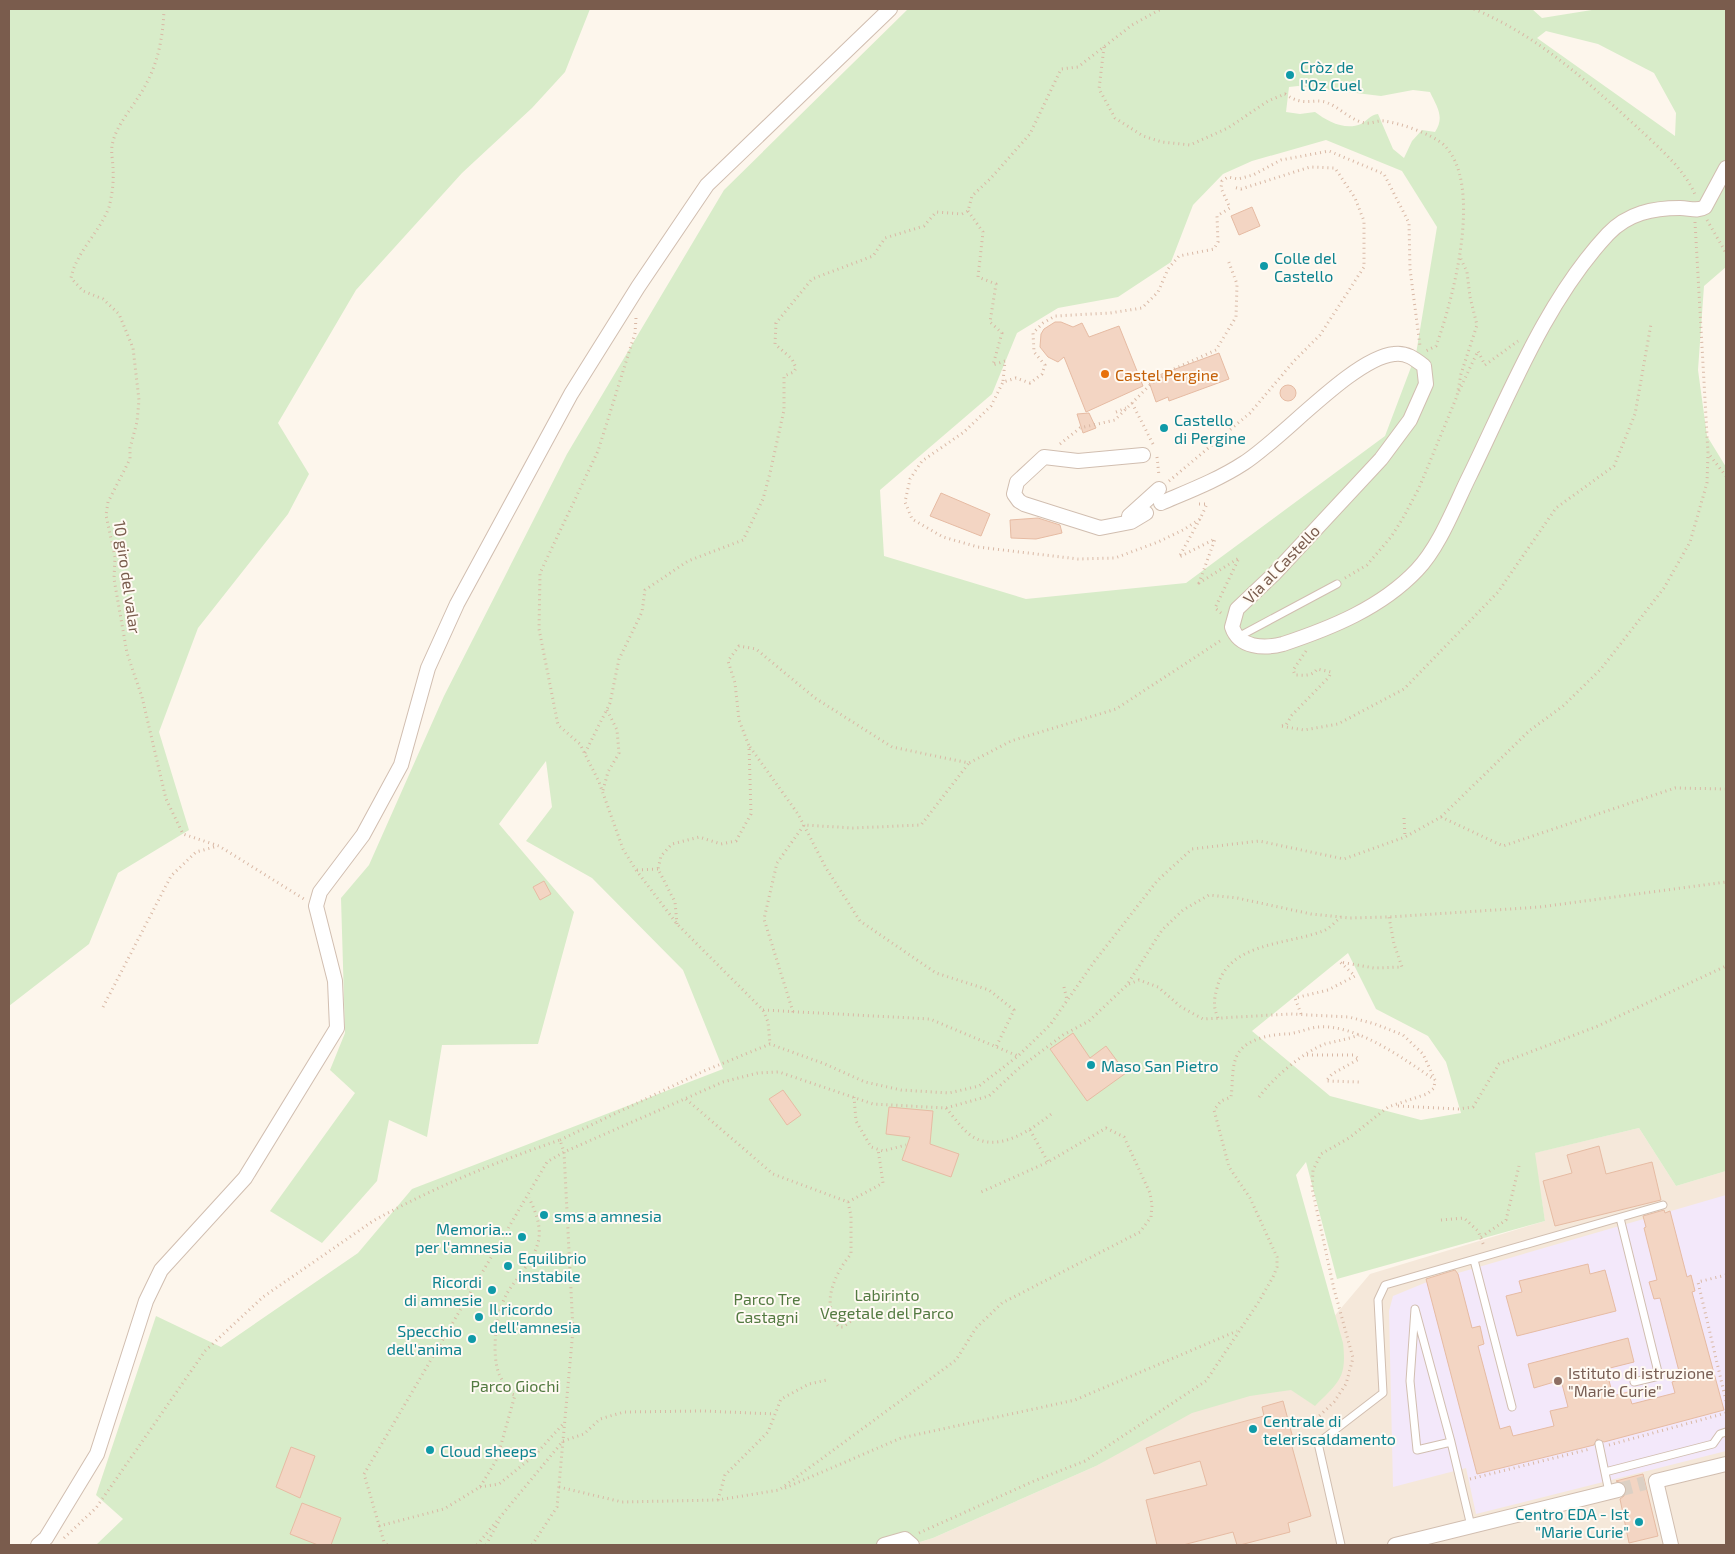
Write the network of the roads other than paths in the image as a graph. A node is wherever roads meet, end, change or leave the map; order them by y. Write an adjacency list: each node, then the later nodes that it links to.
1 (890, 9): 23 (street)
2 (1726, 168): 9 (street)
3 (1143, 455): 7 (street)
4 (1159, 489): 7 (street)
5 (1161, 503): 9 (street, Via al Castello)
6 (1146, 512): 7 (street)
7 (1120, 524)
8 (1337, 584): 9 (lane)
9 (1234, 630)
10 (1663, 1205): 11 (lane)
11 (1620, 1218): 12 (lane); 13 (lane)
12 (1474, 1260): 14 (lane); 25 (lane)
13 (1634, 1382)
14 (1512, 1408)
15 (1726, 1432): 19 (lane)
16 (1451, 1442): 16 (lane); 21 (lane)
17 (1599, 1444): 19 (lane)
18 (1726, 1464): 27 (street)
19 (1605, 1472): 20 (lane)
20 (1614, 1491): 21 (street)
21 (1470, 1526): 26 (street)
22 (909, 1542): 24 (street)
23 (38, 1545)
24 (884, 1545)
25 (1341, 1545)
26 (1395, 1545)
27 (1670, 1545)

